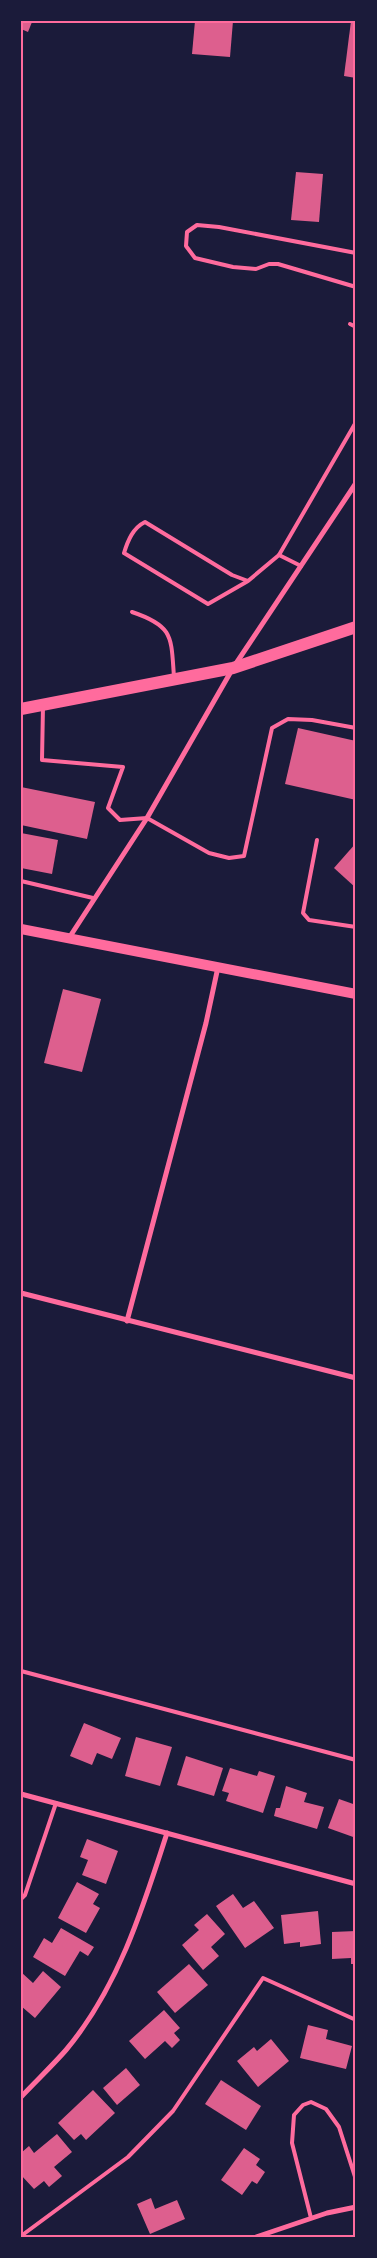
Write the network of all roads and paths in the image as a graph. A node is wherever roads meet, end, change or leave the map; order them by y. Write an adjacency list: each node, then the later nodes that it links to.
1 (356, 253): 2 (lane)
2 (356, 287)
3 (350, 324): 4 (lane)
4 (356, 327)
5 (356, 422): 7 (lane)
6 (356, 483): 8 (street)
7 (279, 555): 8 (lane); 9 (lane)
8 (301, 566): 12 (street)
9 (248, 581): 9 (lane)
10 (132, 612): 13 (lane)
11 (356, 627): 12 (main road)
12 (234, 668): 13 (main road); 17 (street)
13 (174, 680): 14 (main road)
14 (43, 705): 15 (main road); 17 (lane)
15 (21, 709)
16 (356, 728): 17 (lane)
17 (147, 818): 20 (street)
18 (317, 840): 21 (lane)
19 (21, 881): 20 (lane)
20 (93, 898): 23 (street)
21 (356, 927)
22 (21, 929): 23 (main road)
23 (68, 938): 24 (main road)
24 (218, 967): 25 (main road); 27 (street)
25 (356, 994)
26 (21, 1293): 27 (street)
27 (127, 1321): 28 (street)
28 (356, 1378)
29 (21, 1671): 30 (lane)
30 (356, 1760)
31 (21, 1794): 32 (street)
32 (56, 1803): 33 (street); 35 (lane)
33 (166, 1833): 34 (street); 37 (street)
34 (356, 1884)
35 (21, 1899)
36 (356, 2020): 41 (lane)
37 (21, 2097)
38 (356, 2180): 40 (lane)
39 (356, 2207): 40 (street)
40 (311, 2218): 42 (street)
41 (21, 2236)
42 (256, 2237)

